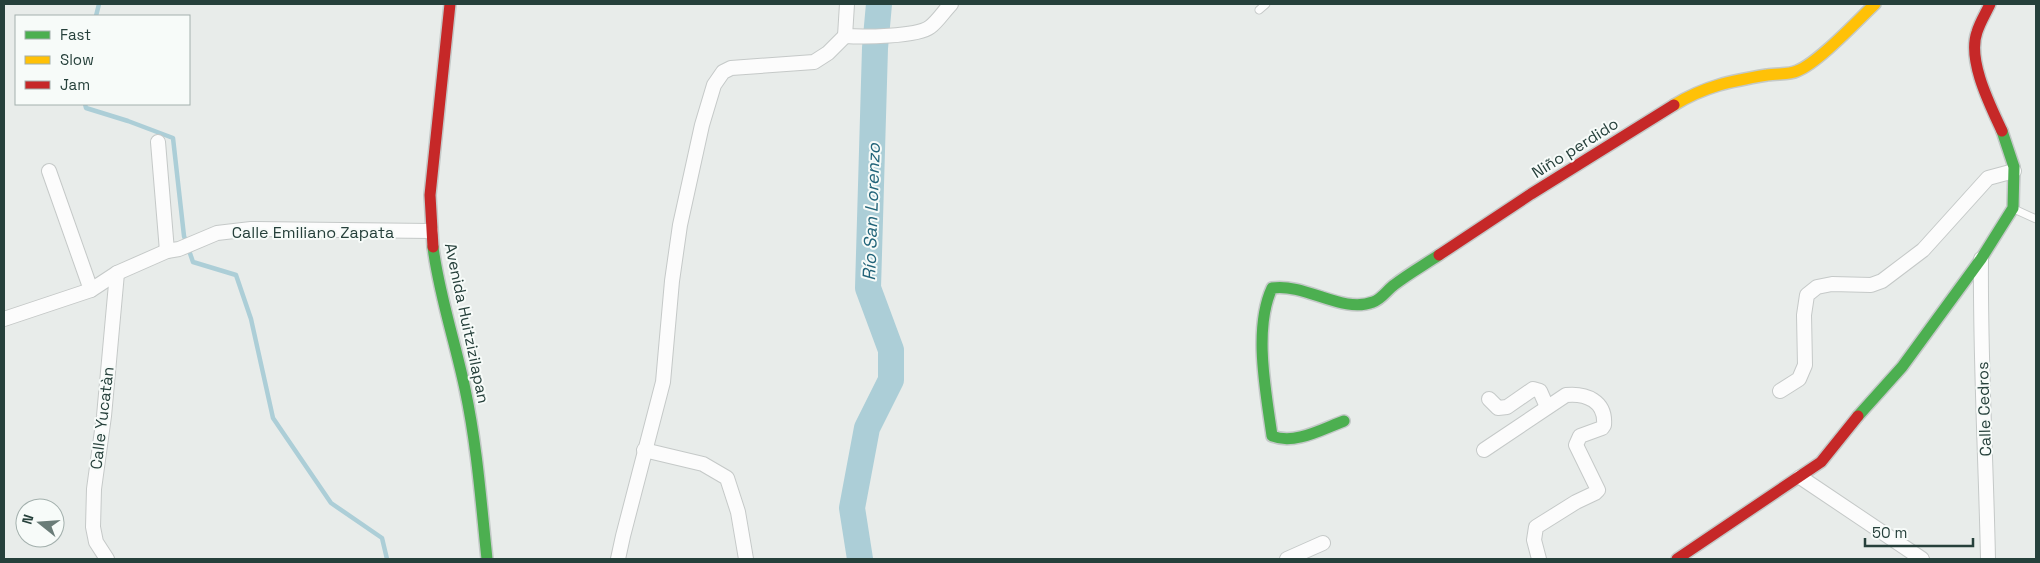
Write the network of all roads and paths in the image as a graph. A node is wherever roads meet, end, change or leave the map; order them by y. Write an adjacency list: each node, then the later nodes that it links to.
1 (450, 4): 14 (street, Avenida Huitzizilapan)
2 (847, 4): 8 (street)
3 (950, 4): 8 (street)
4 (1266, 4): 7 (lane)
5 (1875, 4): 23 (street, Niño perdido)
6 (1990, 4): 11 (street)
7 (1259, 10)
8 (845, 36): 24 (street)
9 (158, 142): 15 (street)
10 (49, 170): 18 (street)
11 (2014, 171): 12 (street); 20 (street)
12 (2013, 208): 13 (lane); 16 (street)
13 (2036, 219)
14 (431, 231): 15 (street, Calle Emiliano Zapata); 29 (street, Avenida Huitzizilapan)
15 (173, 250): 17 (street, Calle Emiliano Zapata)
16 (1981, 259): 26 (street); 36 (street, Calle Cedros)
17 (116, 273): 18 (street, Calle Emiliano Zapata); 28 (street, Calle Yucatàn)
18 (91, 290): 19 (street, Calle Emiliano Zapata)
19 (4, 319)
20 (1780, 392)
21 (1489, 400): 22 (street)
22 (1547, 407): 25 (street); 33 (street)
23 (1344, 421)
24 (644, 450): 30 (street); 31 (street)
25 (1484, 450)
26 (1800, 477): 34 (street); 35 (street)
27 (1323, 543): 32 (street)
28 (107, 559)
29 (487, 559)
30 (618, 559)
31 (746, 559)
32 (1287, 559)
33 (1540, 559)
34 (1677, 559)
35 (1922, 559)
36 (1988, 559)

